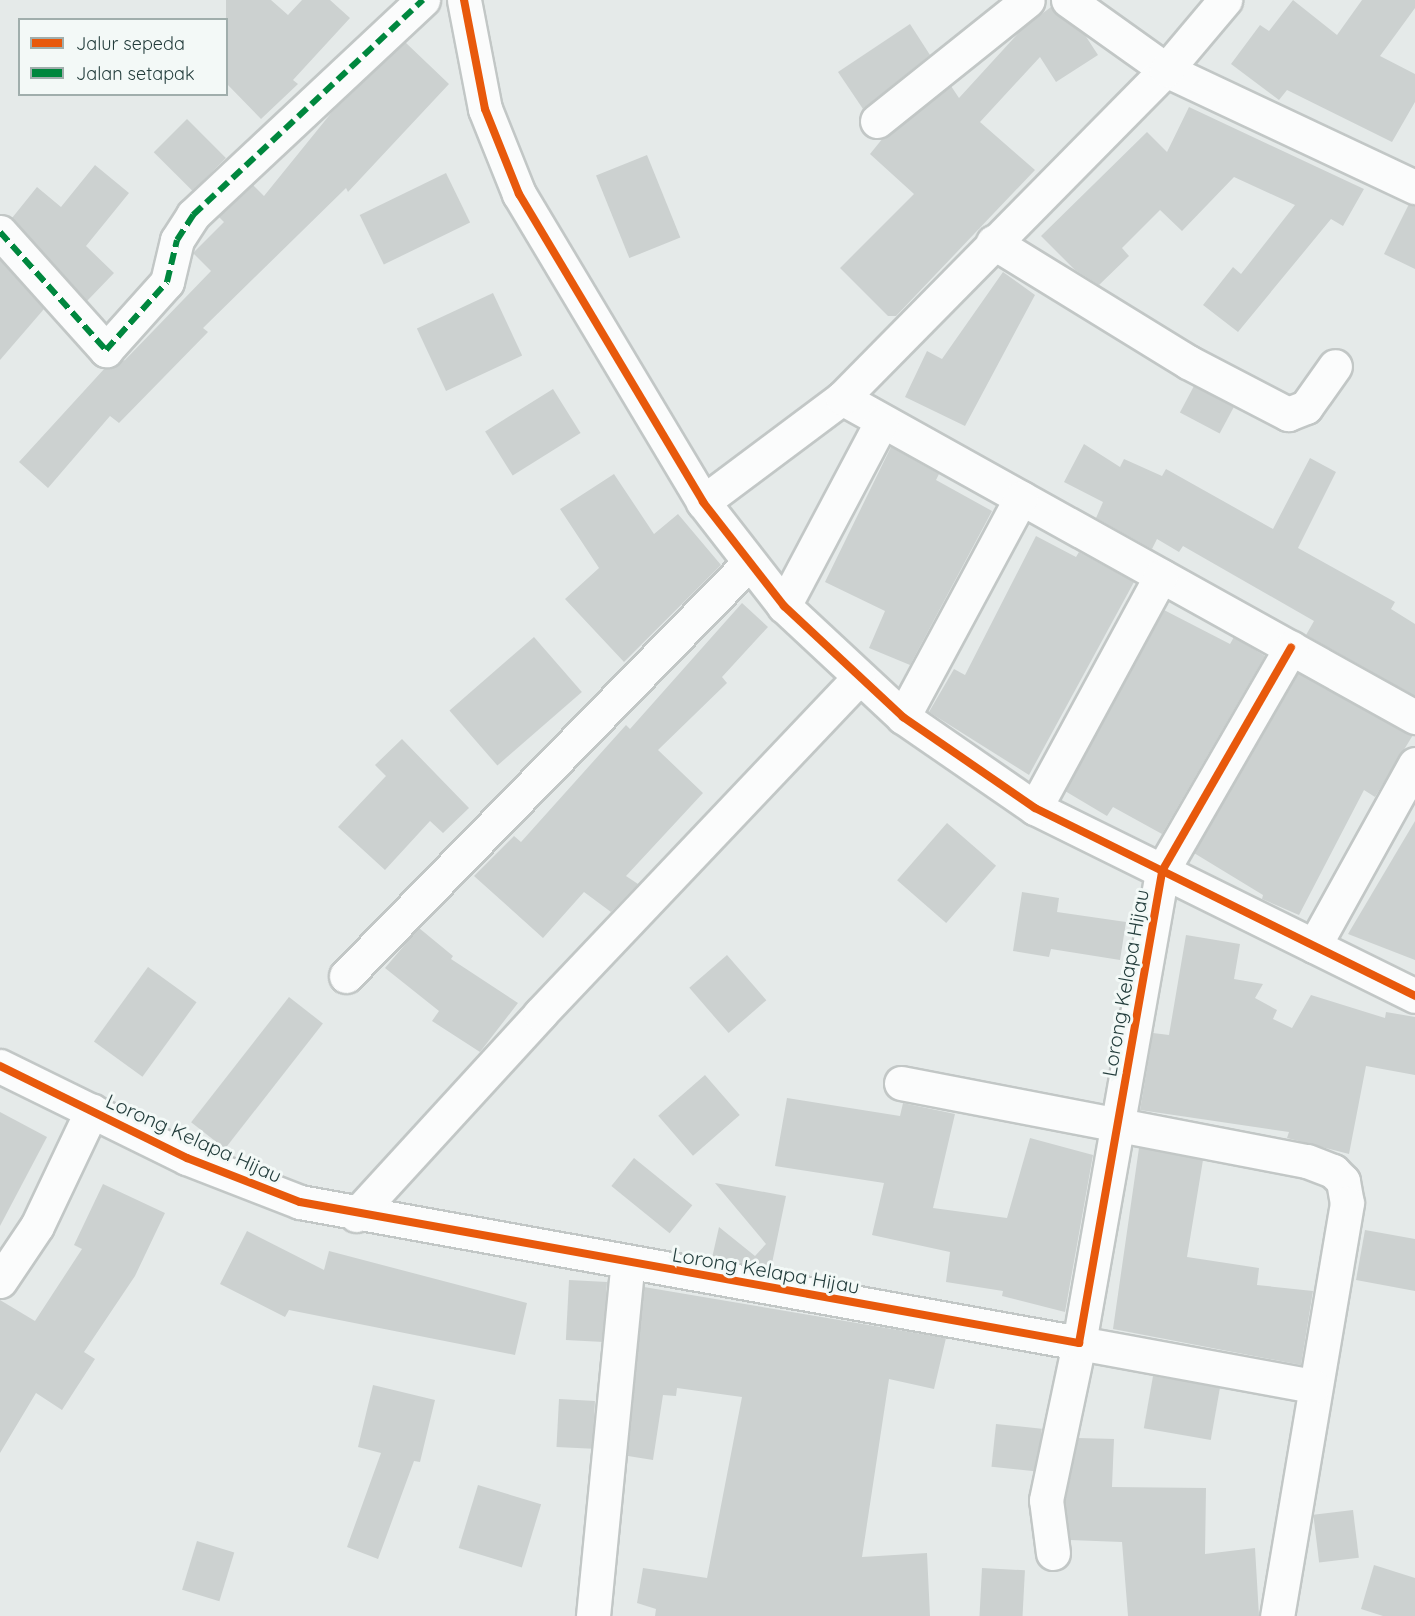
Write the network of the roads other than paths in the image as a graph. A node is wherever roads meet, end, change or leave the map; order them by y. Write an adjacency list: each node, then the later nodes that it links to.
1 (423, 0): 9 (street)
2 (464, 0): 15 (street)
3 (1028, 0): 7 (street)
4 (1068, 0): 6 (street)
5 (1226, 0): 6 (street)
6 (1166, 70): 8 (street); 10 (street)
7 (877, 121)
8 (1415, 187)
9 (0, 232)
10 (993, 242): 11 (street); 12 (street)
11 (1335, 366)
12 (842, 398): 13 (street); 15 (street)
13 (882, 420): 14 (street); 18 (street)
14 (1021, 498): 17 (street); 21 (street)
15 (703, 502): 16 (street)
16 (748, 564): 18 (street); 27 (street)
17 (1161, 576): 19 (street); 24 (street)
18 (784, 606): 20 (street)
19 (1291, 648): 22 (street); 25 (street)
20 (858, 679): 21 (street); 33 (street)
21 (903, 717): 24 (street)
22 (1415, 717)
23 (1415, 764): 26 (street)
24 (1035, 808): 25 (street)
25 (1162, 871): 26 (street); 32 (street, Lorong Kelapa Hijau)
26 (1314, 946): 28 (street)
27 (346, 976)
28 (1415, 996)
29 (0, 1066): 31 (street, Lorong Kelapa Hijau)
30 (901, 1083): 32 (street)
31 (92, 1110): 33 (street, Lorong Kelapa Hijau); 35 (street)
32 (1117, 1125): 36 (street, Lorong Kelapa Hijau); 37 (street)
33 (356, 1215): 34 (street, Lorong Kelapa Hijau)
34 (628, 1262): 36 (street, Lorong Kelapa Hijau); 39 (street)
35 (0, 1281)
36 (1079, 1343): 37 (street); 38 (street)
37 (1313, 1386): 40 (street)
38 (1053, 1553)
39 (593, 1616)
40 (1276, 1616)

